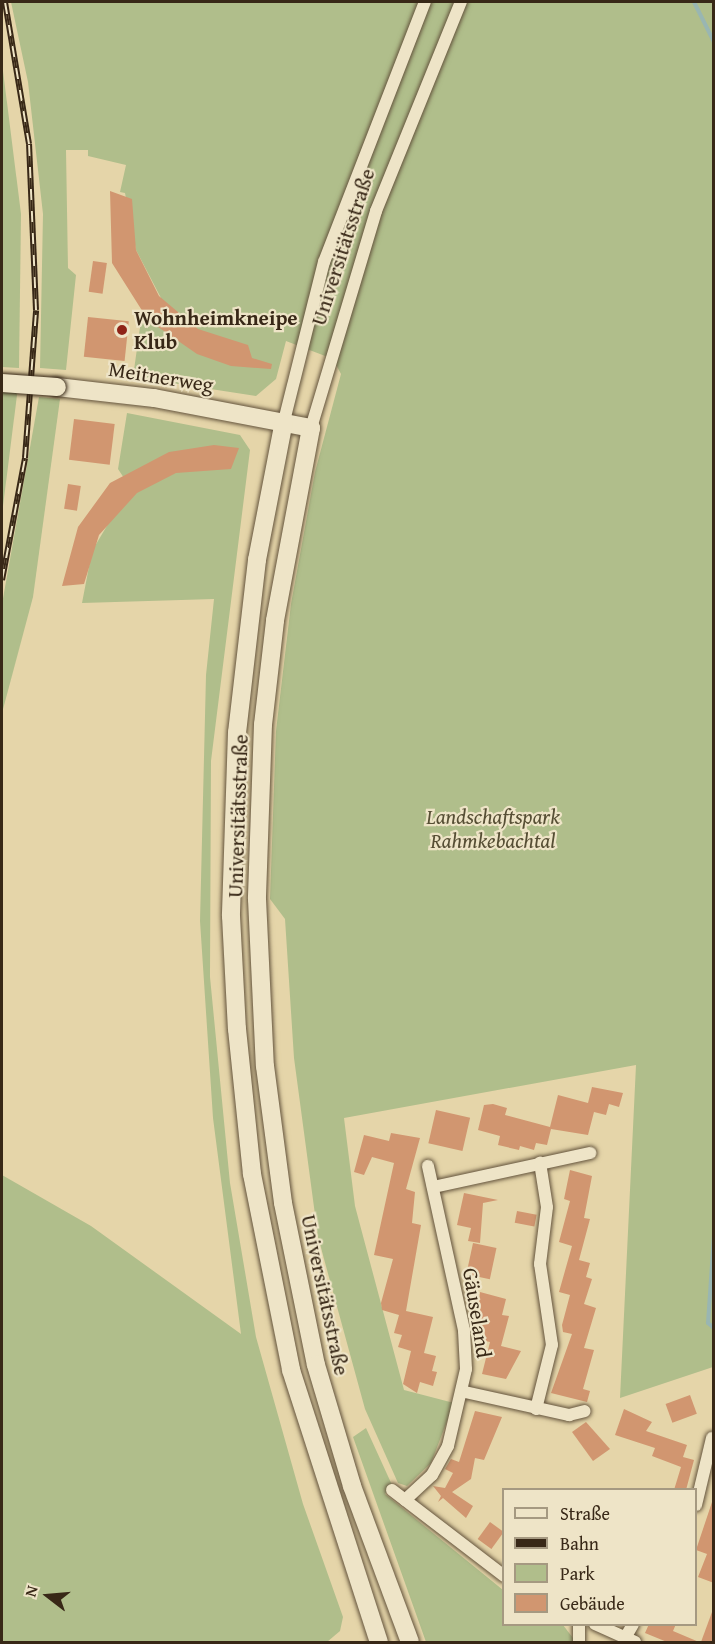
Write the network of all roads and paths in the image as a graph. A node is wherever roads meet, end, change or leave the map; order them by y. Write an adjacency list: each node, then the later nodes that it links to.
1 (425, 2): 4 (street, Universitätsstraße)
2 (461, 2): 5 (street, Universitätsstraße)
3 (2, 383): 4 (street, Meitnerweg, bridge)
4 (284, 421): 5 (street, Meitnerweg); 22 (street, Universitätsstraße)
5 (311, 428): 20 (street, Universitätsstraße)
6 (590, 1153): 7 (street)
7 (540, 1163): 9 (street); 11 (street)
8 (428, 1166): 9 (street, Gäuseland)
9 (433, 1186): 10 (street, Gäuseland)
10 (465, 1392): 11 (street); 15 (street, Gäuseland)
11 (536, 1409): 12 (street)
12 (585, 1411)
13 (712, 1438): 16 (street)
14 (392, 1490): 15 (street)
15 (405, 1500): 17 (street)
16 (697, 1501)
17 (502, 1574)
18 (579, 1626): 23 (street)
19 (599, 1626): 21 (street)
20 (408, 1638): 22 (street)
21 (630, 1640)
22 (381, 1642)
23 (579, 1642)

